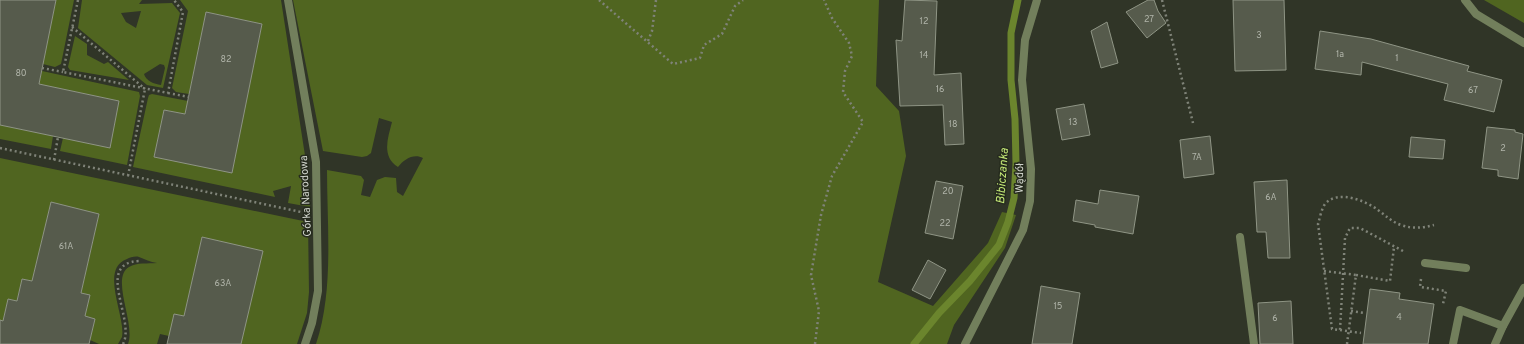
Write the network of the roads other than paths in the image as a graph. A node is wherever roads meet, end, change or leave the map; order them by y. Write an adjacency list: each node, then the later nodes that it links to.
1 (288, 0): 10 (street, Górka Narodowa)
2 (1038, 0): 11 (street, Wądół)
3 (1465, 0): 4 (street)
4 (1524, 43)
5 (1240, 237): 12 (street)
6 (1425, 263): 7 (street)
7 (1466, 268)
8 (1524, 288): 9 (street)
9 (1502, 326): 13 (street); 14 (street)
10 (305, 344)
11 (965, 344)
12 (1254, 344)
13 (1453, 344)
14 (1495, 344)

